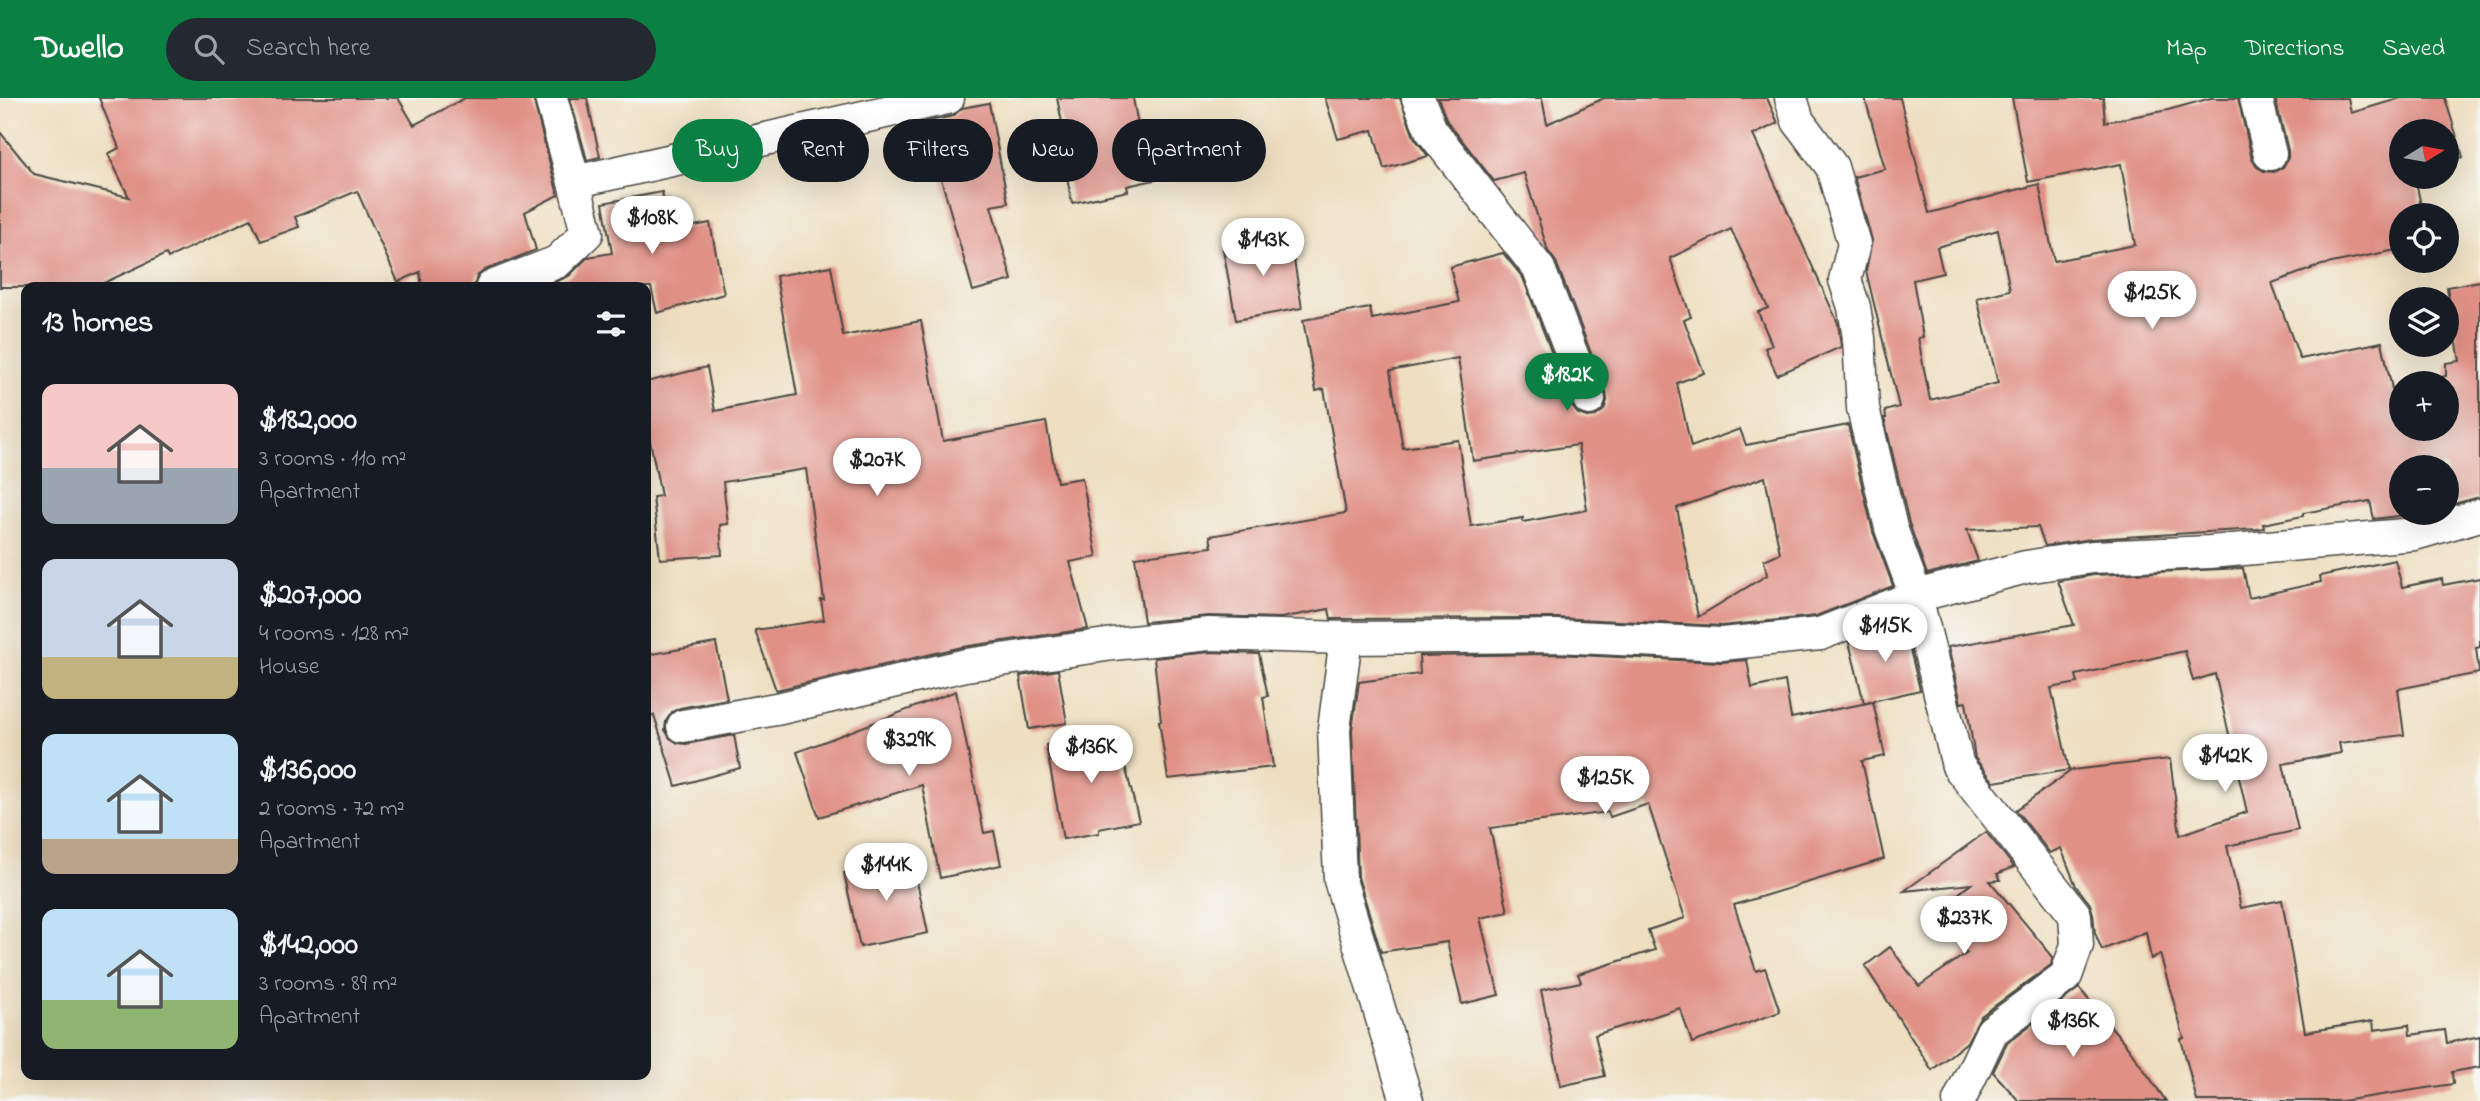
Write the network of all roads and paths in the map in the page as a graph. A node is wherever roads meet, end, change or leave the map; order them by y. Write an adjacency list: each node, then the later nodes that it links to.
1 (551, 98): 7 (street)
2 (948, 98): 7 (street)
3 (1418, 98): 9 (street)
4 (1791, 98): 11 (street)
5 (2256, 98): 6 (street)
6 (2270, 154)
7 (574, 182): 8 (street)
8 (505, 282)
9 (1589, 399)
10 (2480, 515): 11 (street)
11 (1916, 596): 12 (street); 15 (street)
12 (1346, 638): 13 (street); 14 (street)
13 (683, 726)
14 (1407, 1101)
15 (1959, 1101)

